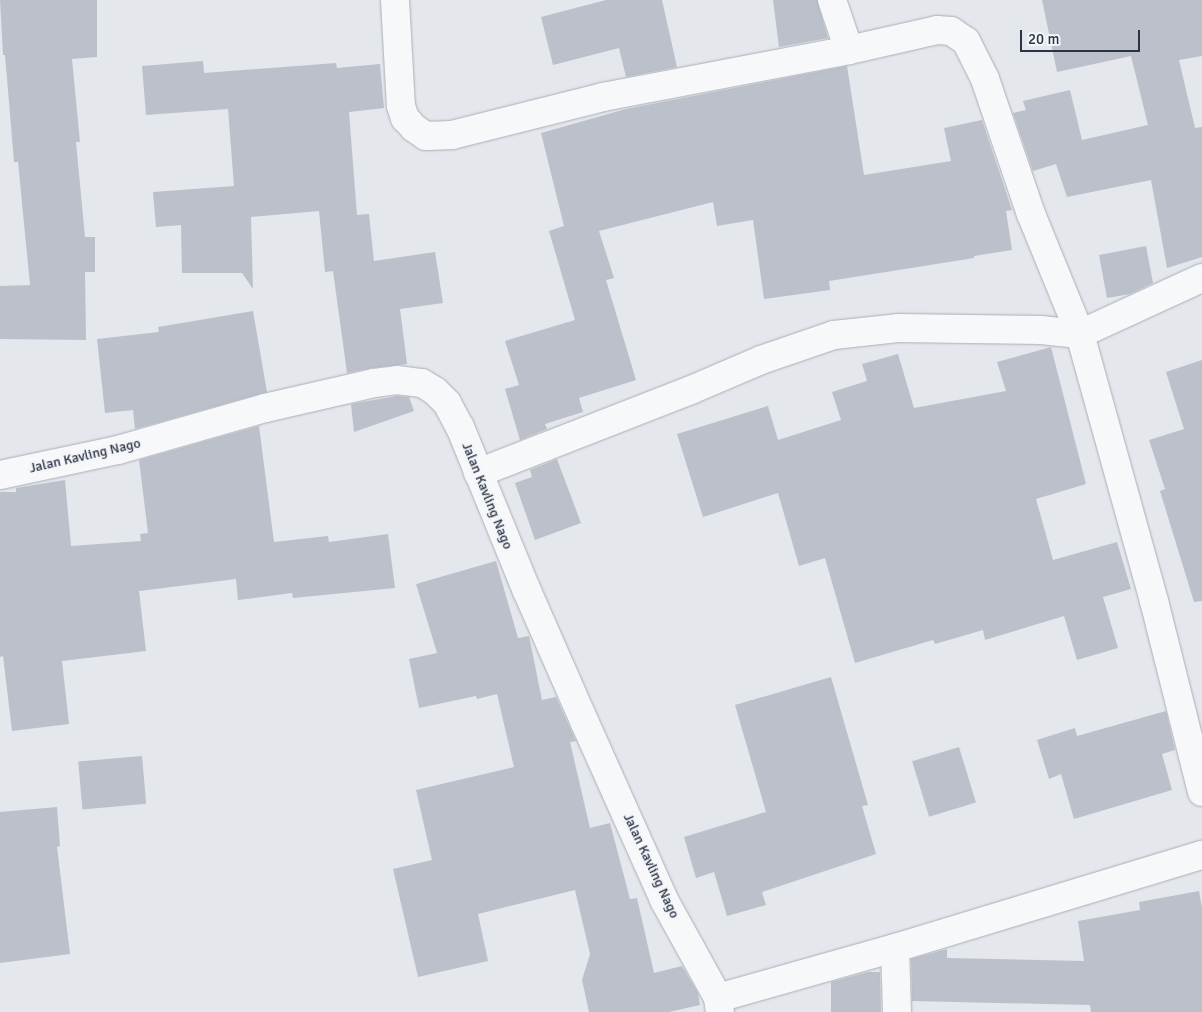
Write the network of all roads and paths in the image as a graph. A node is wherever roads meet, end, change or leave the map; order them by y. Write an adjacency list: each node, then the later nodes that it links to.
1 (395, 0): 3 (street)
2 (832, 0): 3 (street)
3 (849, 50): 5 (street)
4 (1202, 278): 5 (street)
5 (1080, 334): 6 (street); 8 (street)
6 (478, 473): 7 (street, Jalan Kavling Nago); 11 (street, Jalan Kavling Nago)
7 (0, 475)
8 (1202, 792)
9 (1202, 855): 10 (street)
10 (895, 948): 11 (street); 12 (street)
11 (719, 1005)
12 (896, 1012)

